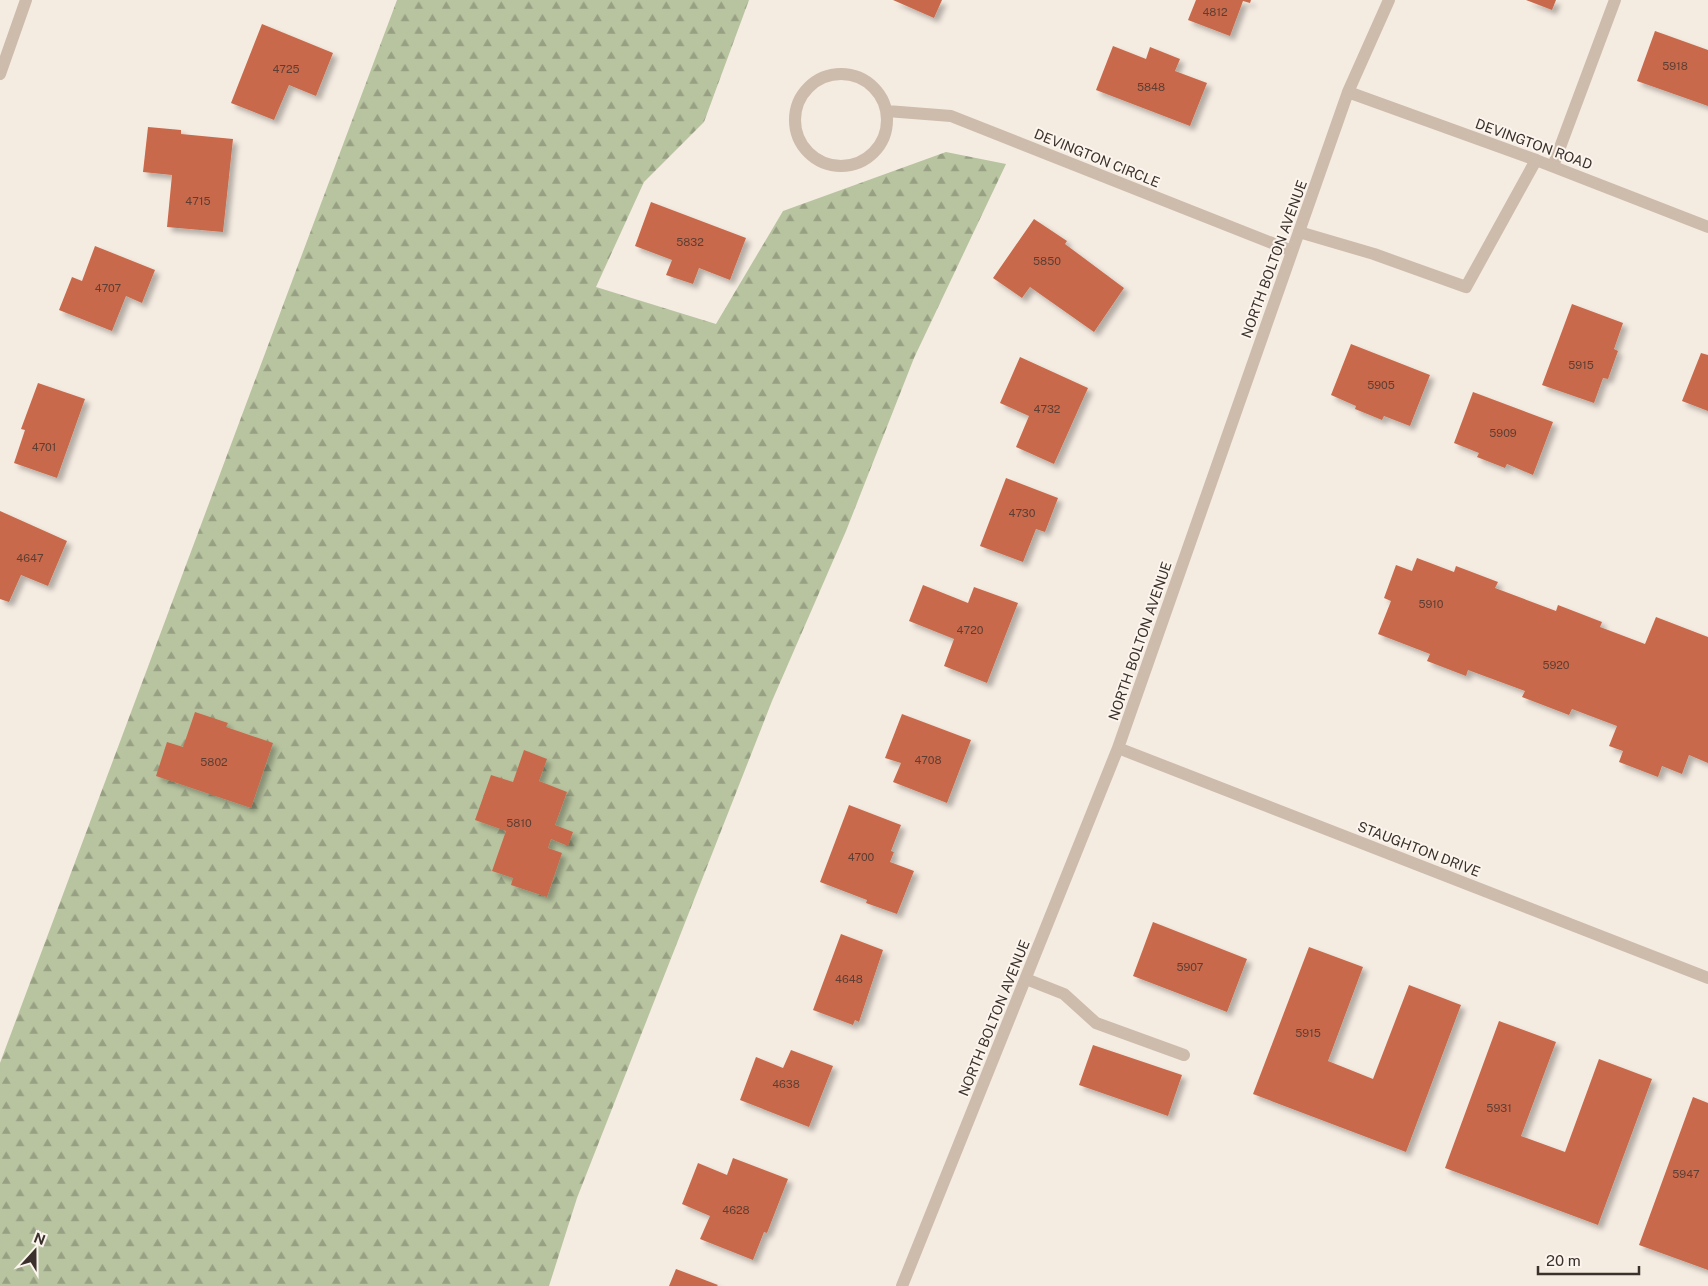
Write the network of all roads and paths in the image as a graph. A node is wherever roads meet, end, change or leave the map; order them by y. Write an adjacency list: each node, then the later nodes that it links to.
1 (26, 0): 4 (street)
2 (1389, 0): 5 (street, NORTH BOLTON AVENUE)
3 (1615, 0): 8 (street)
4 (0, 74)
5 (1348, 92): 7 (street, DEVINGTON ROAD); 10 (street, NORTH BOLTON AVENUE)
6 (887, 111): 6 (street); 11 (street, DEVINGTON CIRCLE)
7 (1536, 160): 8 (street, DEVINGTON ROAD); 10 (street)
8 (1553, 166): 9 (street, DEVINGTON ROAD)
9 (1708, 227)
10 (1299, 232): 11 (street, NORTH BOLTON AVENUE)
11 (1292, 251): 12 (street, NORTH BOLTON AVENUE)
12 (1118, 748): 13 (street, STAUGHTON DRIVE); 14 (street, NORTH BOLTON AVENUE)
13 (1708, 978)
14 (1026, 979): 15 (street); 16 (street, NORTH BOLTON AVENUE)
15 (1184, 1055)
16 (902, 1286)

